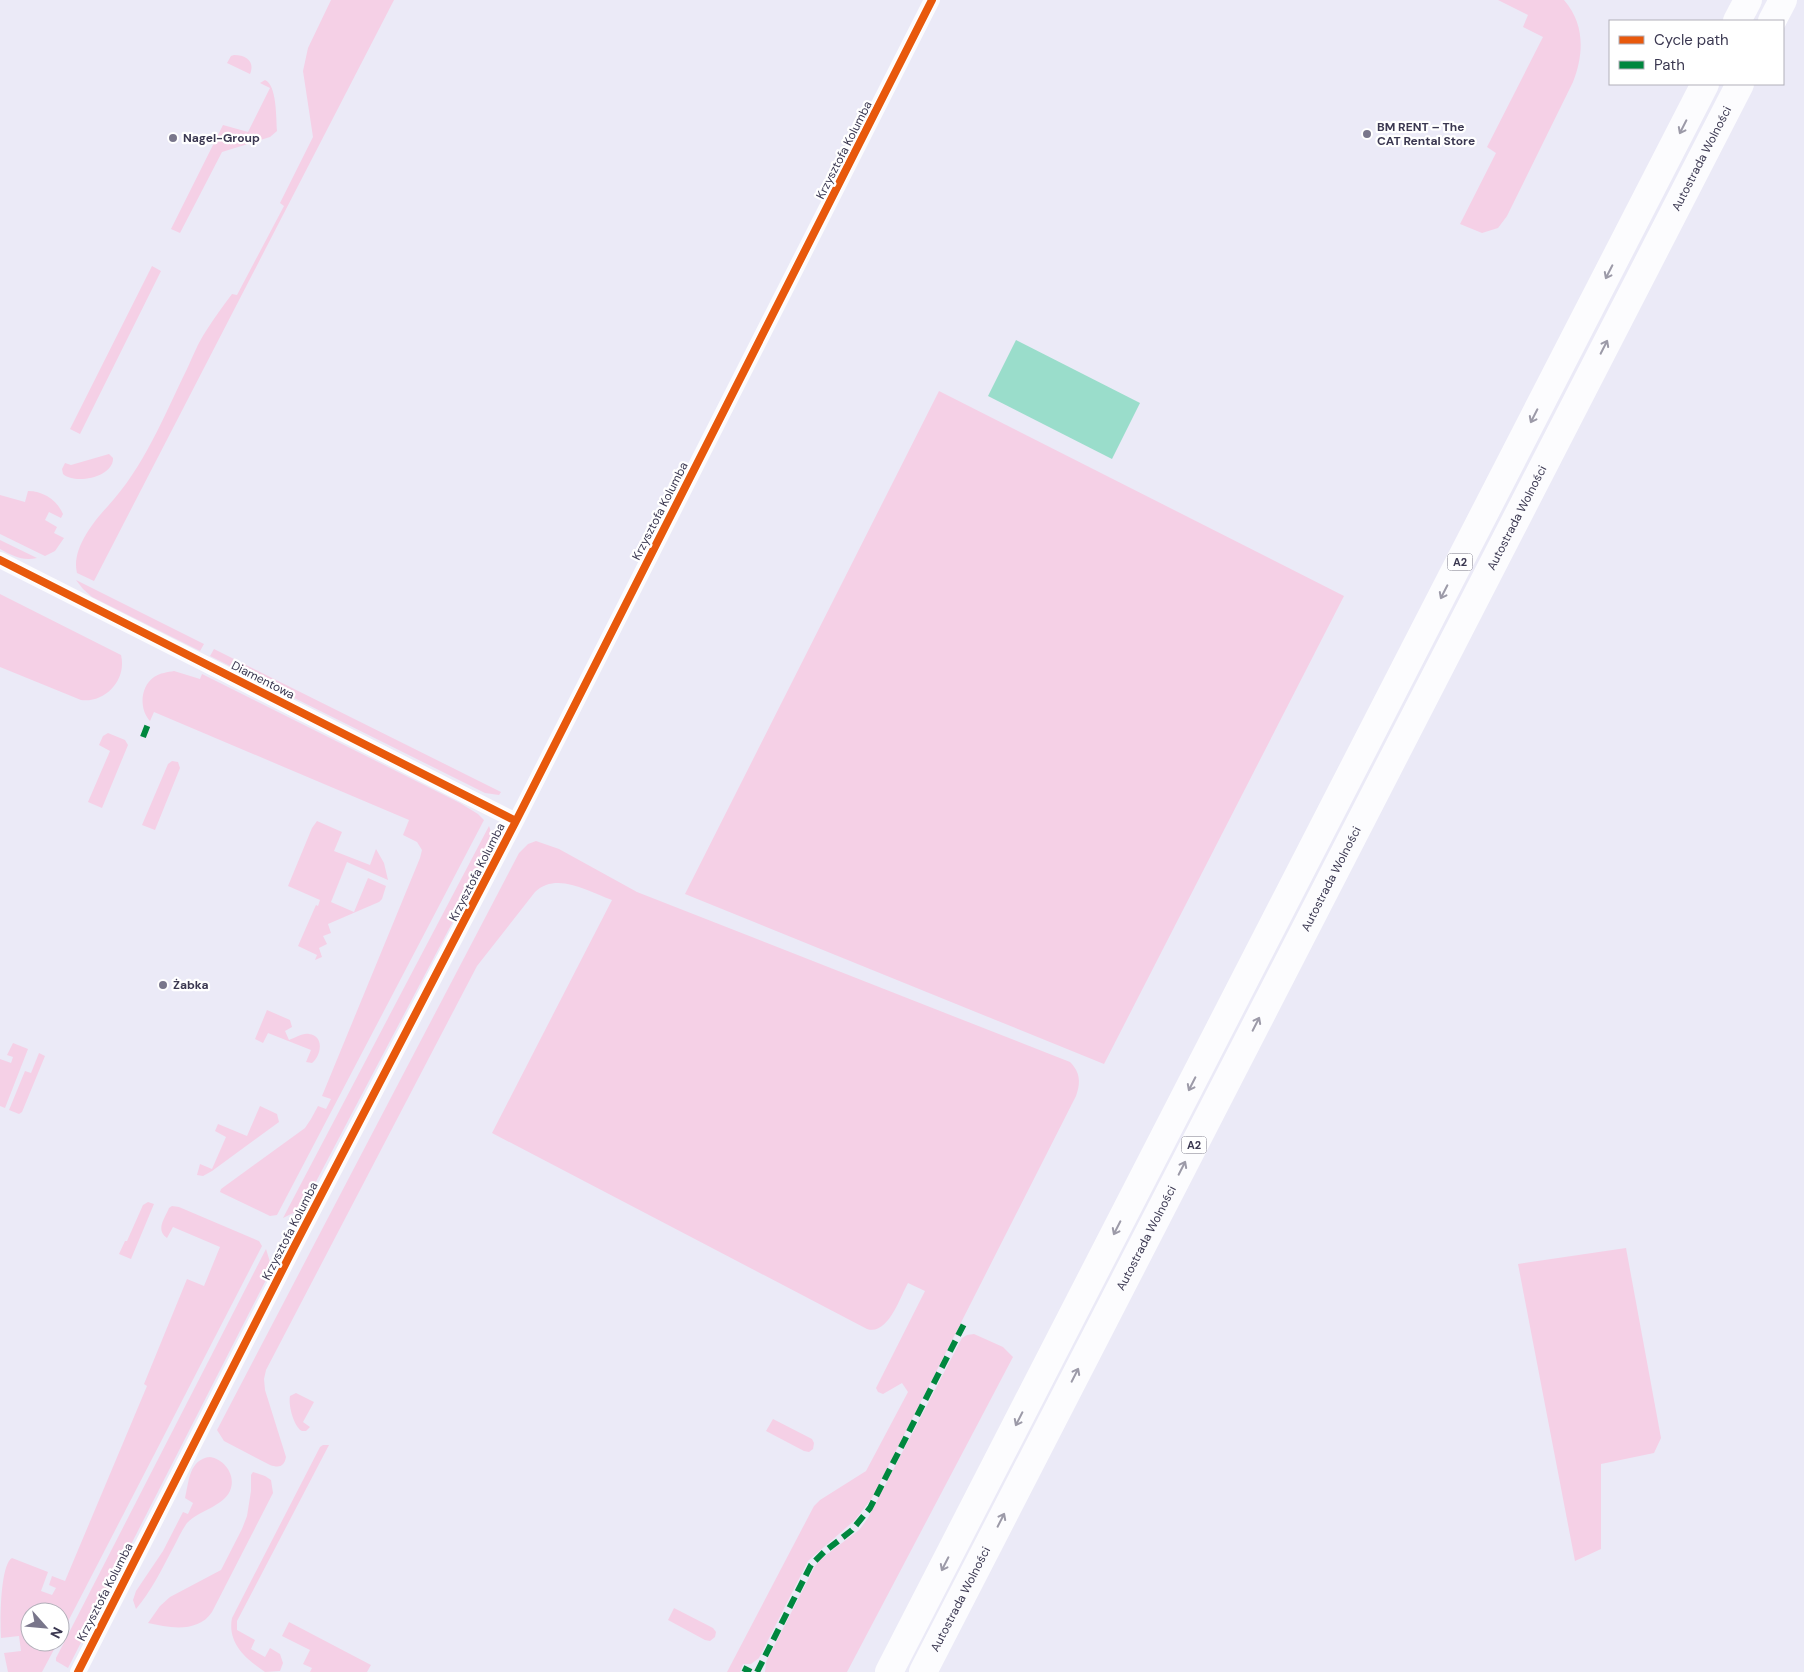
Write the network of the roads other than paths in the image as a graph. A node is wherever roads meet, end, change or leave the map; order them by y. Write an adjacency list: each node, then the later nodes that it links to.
1 (932, 0): 9 (street, Krzysztofa Kolumba)
2 (1748, 0): 4 (highway)
3 (1783, 0): 5 (highway)
4 (1738, 20)
5 (1773, 20)
6 (1704, 85): 11 (highway, A2, one-way to 11)
7 (1739, 85): 12 (highway, Autostrada Wolności / A2, one-way to 7)
8 (0, 560): 9 (street, Diamentowa)
9 (516, 821): 10 (street, Krzysztofa Kolumba)
10 (78, 1672)
11 (889, 1672)
12 (922, 1672)

